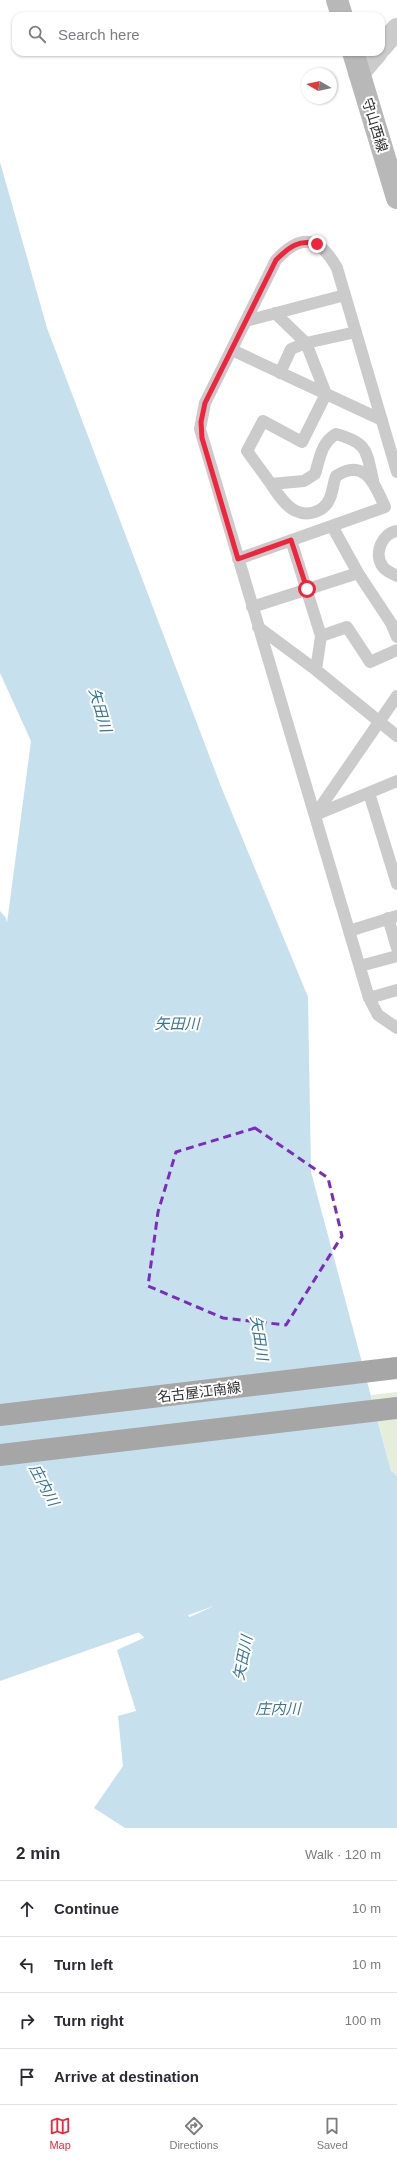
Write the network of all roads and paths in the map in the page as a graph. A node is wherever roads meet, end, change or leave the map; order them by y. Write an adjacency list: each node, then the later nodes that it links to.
1 (337, 0): 2 (main road)
2 (341, 12)
3 (397, 28): 4 (street)
4 (385, 42)
5 (353, 56): 7 (main road, 守山西線)
6 (374, 56): 7 (street)
7 (359, 73): 8 (main road, 守山西線)
8 (397, 198)
9 (345, 295): 10 (lane); 11 (lane); 12 (lane)
10 (275, 313): 11 (lane); 13 (lane)
11 (246, 321): 14 (lane)
12 (356, 332): 13 (lane); 17 (lane)
13 (306, 343): 15 (lane); 16 (lane)
14 (232, 350): 15 (lane); 24 (lane)
15 (280, 373): 16 (lane)
16 (326, 394): 17 (lane); 20 (lane)
17 (382, 420): 18 (lane)
18 (397, 472)
19 (373, 480): 20 (lane); 20 (lane); 21 (lane)
20 (271, 484)
21 (332, 526): 23 (lane); 25 (lane)
22 (397, 531): 26 (lane)
23 (291, 540): 24 (lane); 27 (lane)
24 (238, 559): 28 (lane)
25 (358, 573): 27 (lane); 29 (lane)
26 (397, 576)
27 (307, 589): 28 (lane); 31 (lane)
28 (252, 607): 30 (lane)
29 (394, 621): 32 (lane)
30 (258, 627): 34 (lane); 40 (lane)
31 (321, 636): 33 (lane); 34 (lane)
32 (397, 637)
33 (397, 650)
34 (316, 670): 36 (lane)
35 (397, 696): 36 (lane)
36 (380, 722): 37 (lane); 40 (lane)
37 (397, 736)
38 (397, 782): 39 (lane)
39 (369, 793): 40 (lane); 41 (lane)
40 (316, 815): 43 (lane)
41 (397, 884)
42 (392, 917): 43 (lane); 44 (lane)
43 (349, 931): 46 (lane)
44 (397, 948)
45 (397, 956): 46 (lane)
46 (360, 966): 48 (lane)
47 (397, 990): 48 (lane)
48 (369, 998): 49 (lane)
49 (397, 1028)
50 (397, 1368): 52 (main road, 名古屋江南線)
51 (397, 1408): 53 (main road)
52 (0, 1416)
53 (0, 1455)

